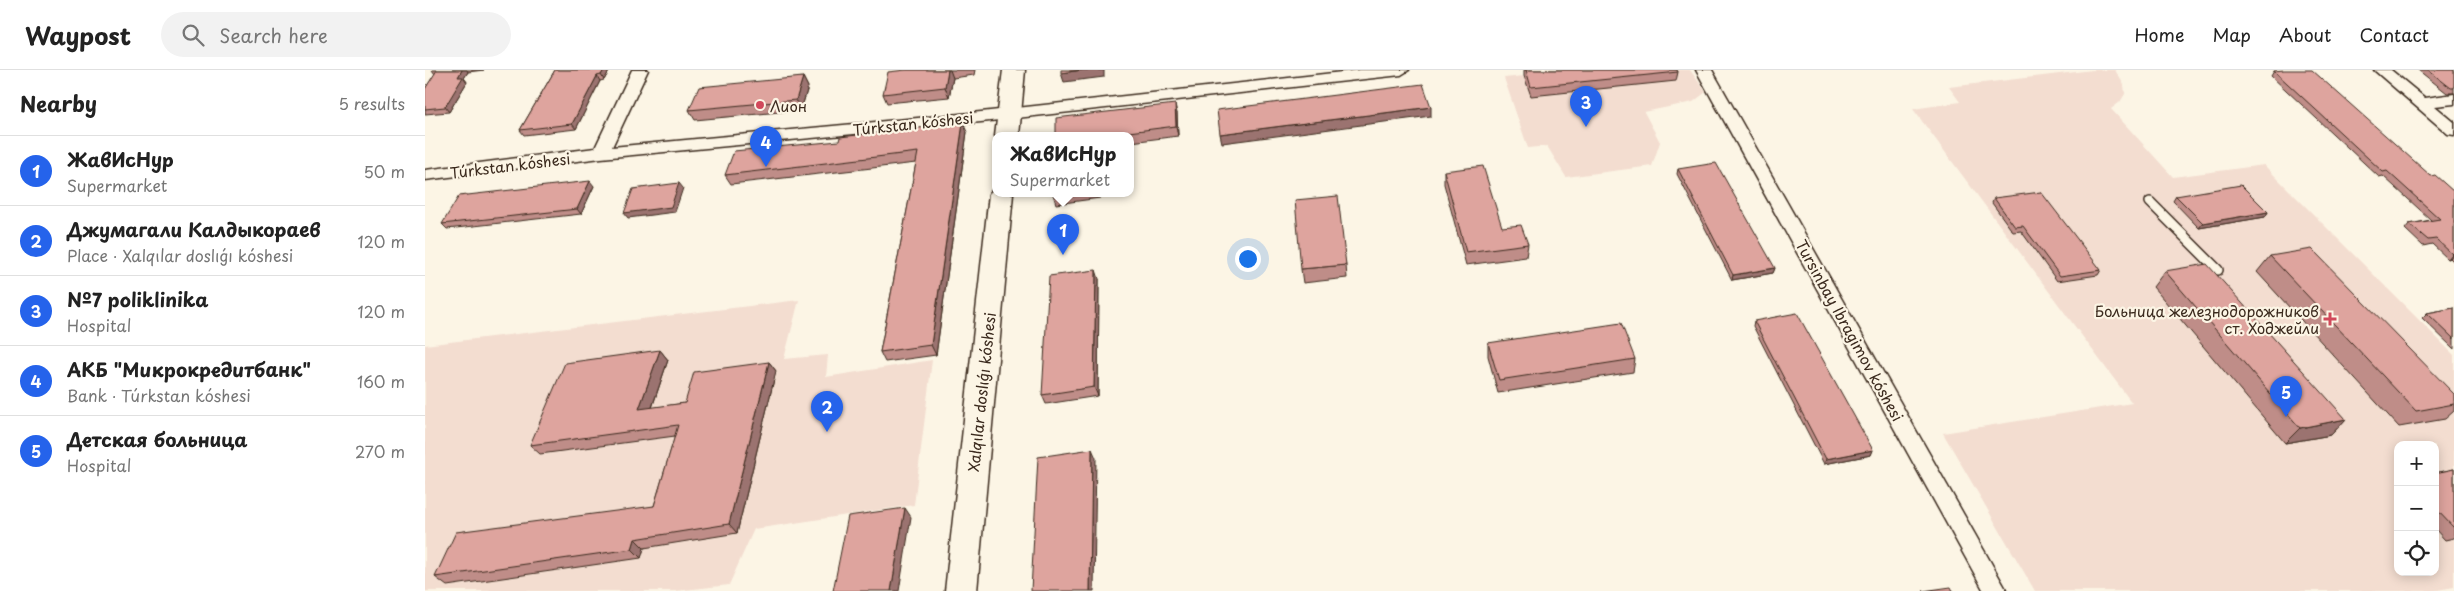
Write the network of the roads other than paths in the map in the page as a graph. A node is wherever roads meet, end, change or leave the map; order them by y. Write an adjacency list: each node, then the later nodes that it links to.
1 (640, 70): 11 (street)
2 (1014, 70): 8 (street)
3 (1401, 70): 8 (street, Túrkstan kóshesi)
4 (1704, 70): 17 (street, Tursinbay Ibragimov kóshesi)
5 (2381, 70): 7 (street)
6 (2454, 99): 7 (street)
7 (2422, 103): 9 (street)
8 (1009, 113): 10 (street); 11 (street, Túrkstan kóshesi)
9 (2454, 130)
10 (1007, 132)
11 (601, 154): 12 (street, Túrkstan kóshesi)
12 (425, 175)
13 (1001, 197): 16 (street, Xalqılar doslıǵı kóshesi)
14 (2150, 202): 15 (lane)
15 (2218, 270)
16 (961, 591)
17 (1996, 591)

